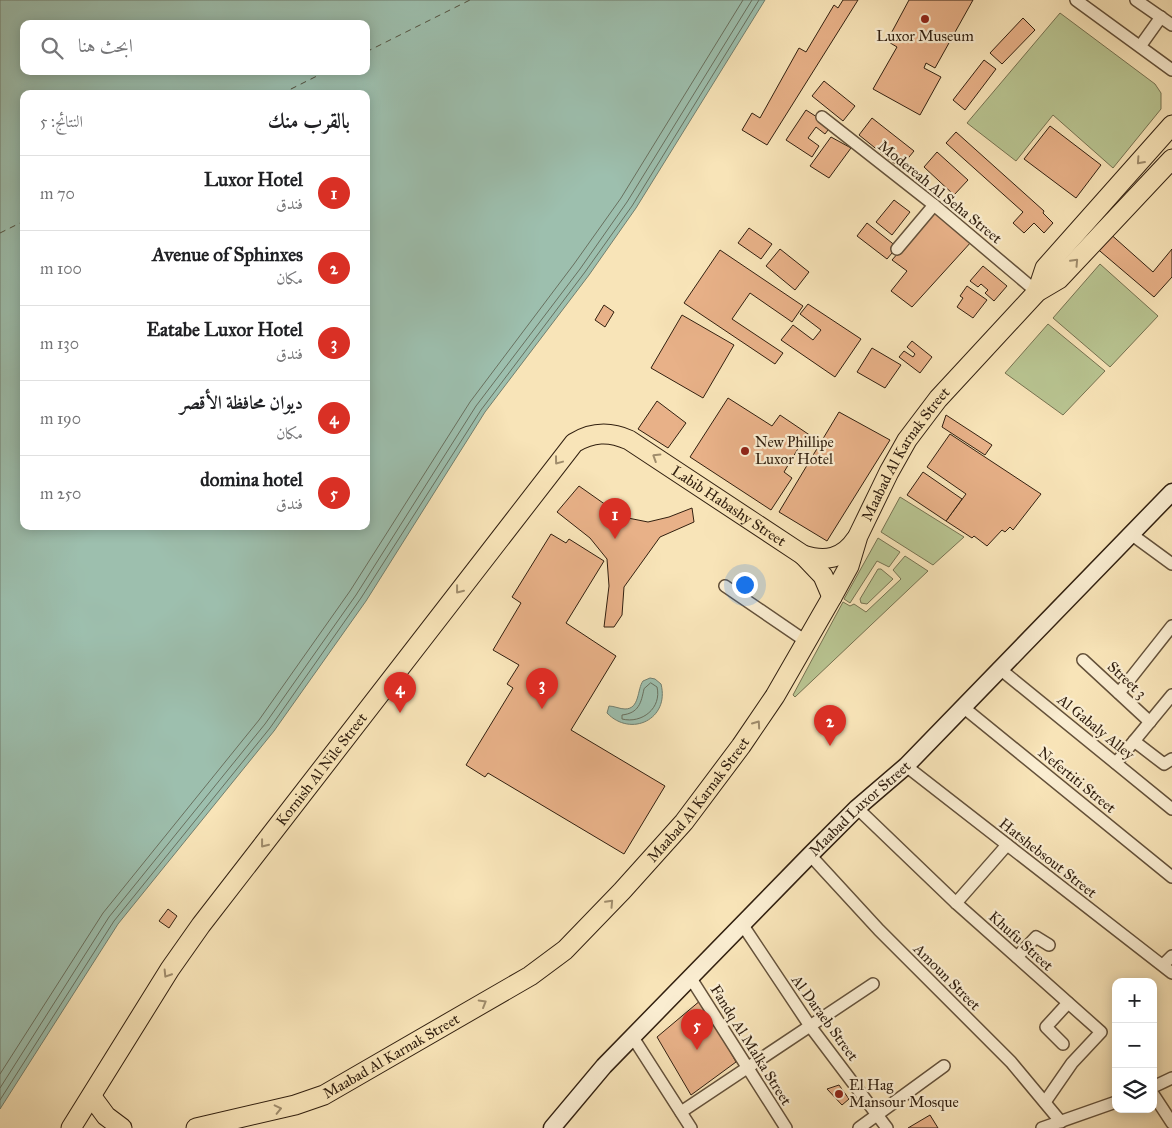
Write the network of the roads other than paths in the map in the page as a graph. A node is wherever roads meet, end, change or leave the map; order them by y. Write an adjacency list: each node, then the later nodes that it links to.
1 (1076, 0): 5 (street)
2 (1136, 0): 3 (street)
3 (1161, 17): 4 (street); 5 (street)
4 (1172, 25)
5 (1141, 46): 6 (street)
6 (1172, 70)
7 (822, 117): 10 (street, Modereah Al Seha Street)
8 (1172, 125): 12 (main road, Maabad Al Karnak Street, one-way to 12)
9 (1172, 159): 12 (main road, Maabad Al Karnak Street, one-way to 9)
10 (934, 205): 11 (street); 12 (street, Modereah Al Seha Street)
11 (897, 249)
12 (1037, 292): 16 (main road, Maabad Al Karnak Street)
13 (596, 434): 17 (main road, Labib Habashy Street, one-way to 13); 54 (main road, Kornish Al Nile Street, one-way to 54)
14 (1172, 492): 15 (main road, Maabad Luxor Street)
15 (1131, 534): 18 (street); 24 (main road, Maabad Luxor Street)
16 (858, 536): 17 (main road, Labib Habashy Street); 20 (main road, Maabad Al Karnak Street)
17 (804, 555): 20 (main road)
18 (1172, 564)
19 (725, 586): 22 (street)
20 (832, 597): 22 (main road, Maabad Al Karnak Street)
21 (1172, 626): 25 (street)
22 (807, 642): 65 (main road, Maabad Al Karnak Street, one-way to 22)
23 (1083, 660): 25 (street, Street 3)
24 (1000, 669): 27 (main road, Maabad Luxor Street); 31 (street, Al Gabaly Alley)
25 (1119, 693): 28 (street, Street 3)
26 (1172, 695): 28 (street)
27 (963, 707): 32 (main road, Maabad Luxor Street); 37 (street, Nefertiti Street)
28 (1150, 722): 29 (street)
29 (1134, 740): 30 (street); 31 (street)
30 (1172, 759)
31 (1116, 763): 34 (street, Al Gabaly Alley)
32 (906, 766): 33 (main road, Maabad Luxor Street); 35 (street, Hatshebsout Street)
33 (858, 808): 36 (main road, Maabad Luxor Street); 38 (street, Khufu Street)
34 (1172, 809)
35 (1007, 845): 38 (street); 43 (street, Hatshebsout Street)
36 (810, 855): 39 (main road, Maabad Luxor Street); 56 (street, Amoun Street)
37 (1172, 877)
38 (956, 903): 42 (street, Khufu Street)
39 (742, 924): 44 (main road, Maabad Luxor Street); 47 (street, Al Daraeb Street)
40 (1049, 945): 42 (street)
41 (1172, 956): 43 (street)
42 (1017, 957): 46 (street, Khufu Street)
43 (1168, 969)
44 (690, 977): 48 (main road, Maabad Luxor Street); 51 (street, Fandq Al Malka Street)
45 (873, 984): 47 (street)
46 (1068, 1003): 49 (street); 56 (street, Khufu Street)
47 (810, 1026): 51 (street); 59 (street, Al Daraeb Street)
48 (632, 1036): 58 (street); 66 (main road, Maabad Luxor Street)
49 (1063, 1044)
50 (944, 1066): 59 (street)
51 (747, 1068): 58 (street); 68 (street, Fandq Al Malka Street)
52 (1172, 1078): 53 (street)
53 (1157, 1084)
54 (92, 1097): 62 (main road, Kornish Al Nile Street); 64 (main road)
55 (1157, 1100): 60 (street)
56 (1046, 1102): 61 (street, Amoun Street)
57 (1112, 1104): 61 (street)
58 (681, 1112): 67 (street)
59 (877, 1114): 69 (street); 70 (street, Al Daraeb Street)
60 (1172, 1123)
61 (1058, 1124): 71 (street)
62 (72, 1127): 63 (main road)
63 (92, 1128)
64 (122, 1128)
65 (196, 1128)
66 (552, 1128)
67 (691, 1128)
68 (786, 1128)
69 (859, 1128)
70 (887, 1128)
71 (1042, 1128)

